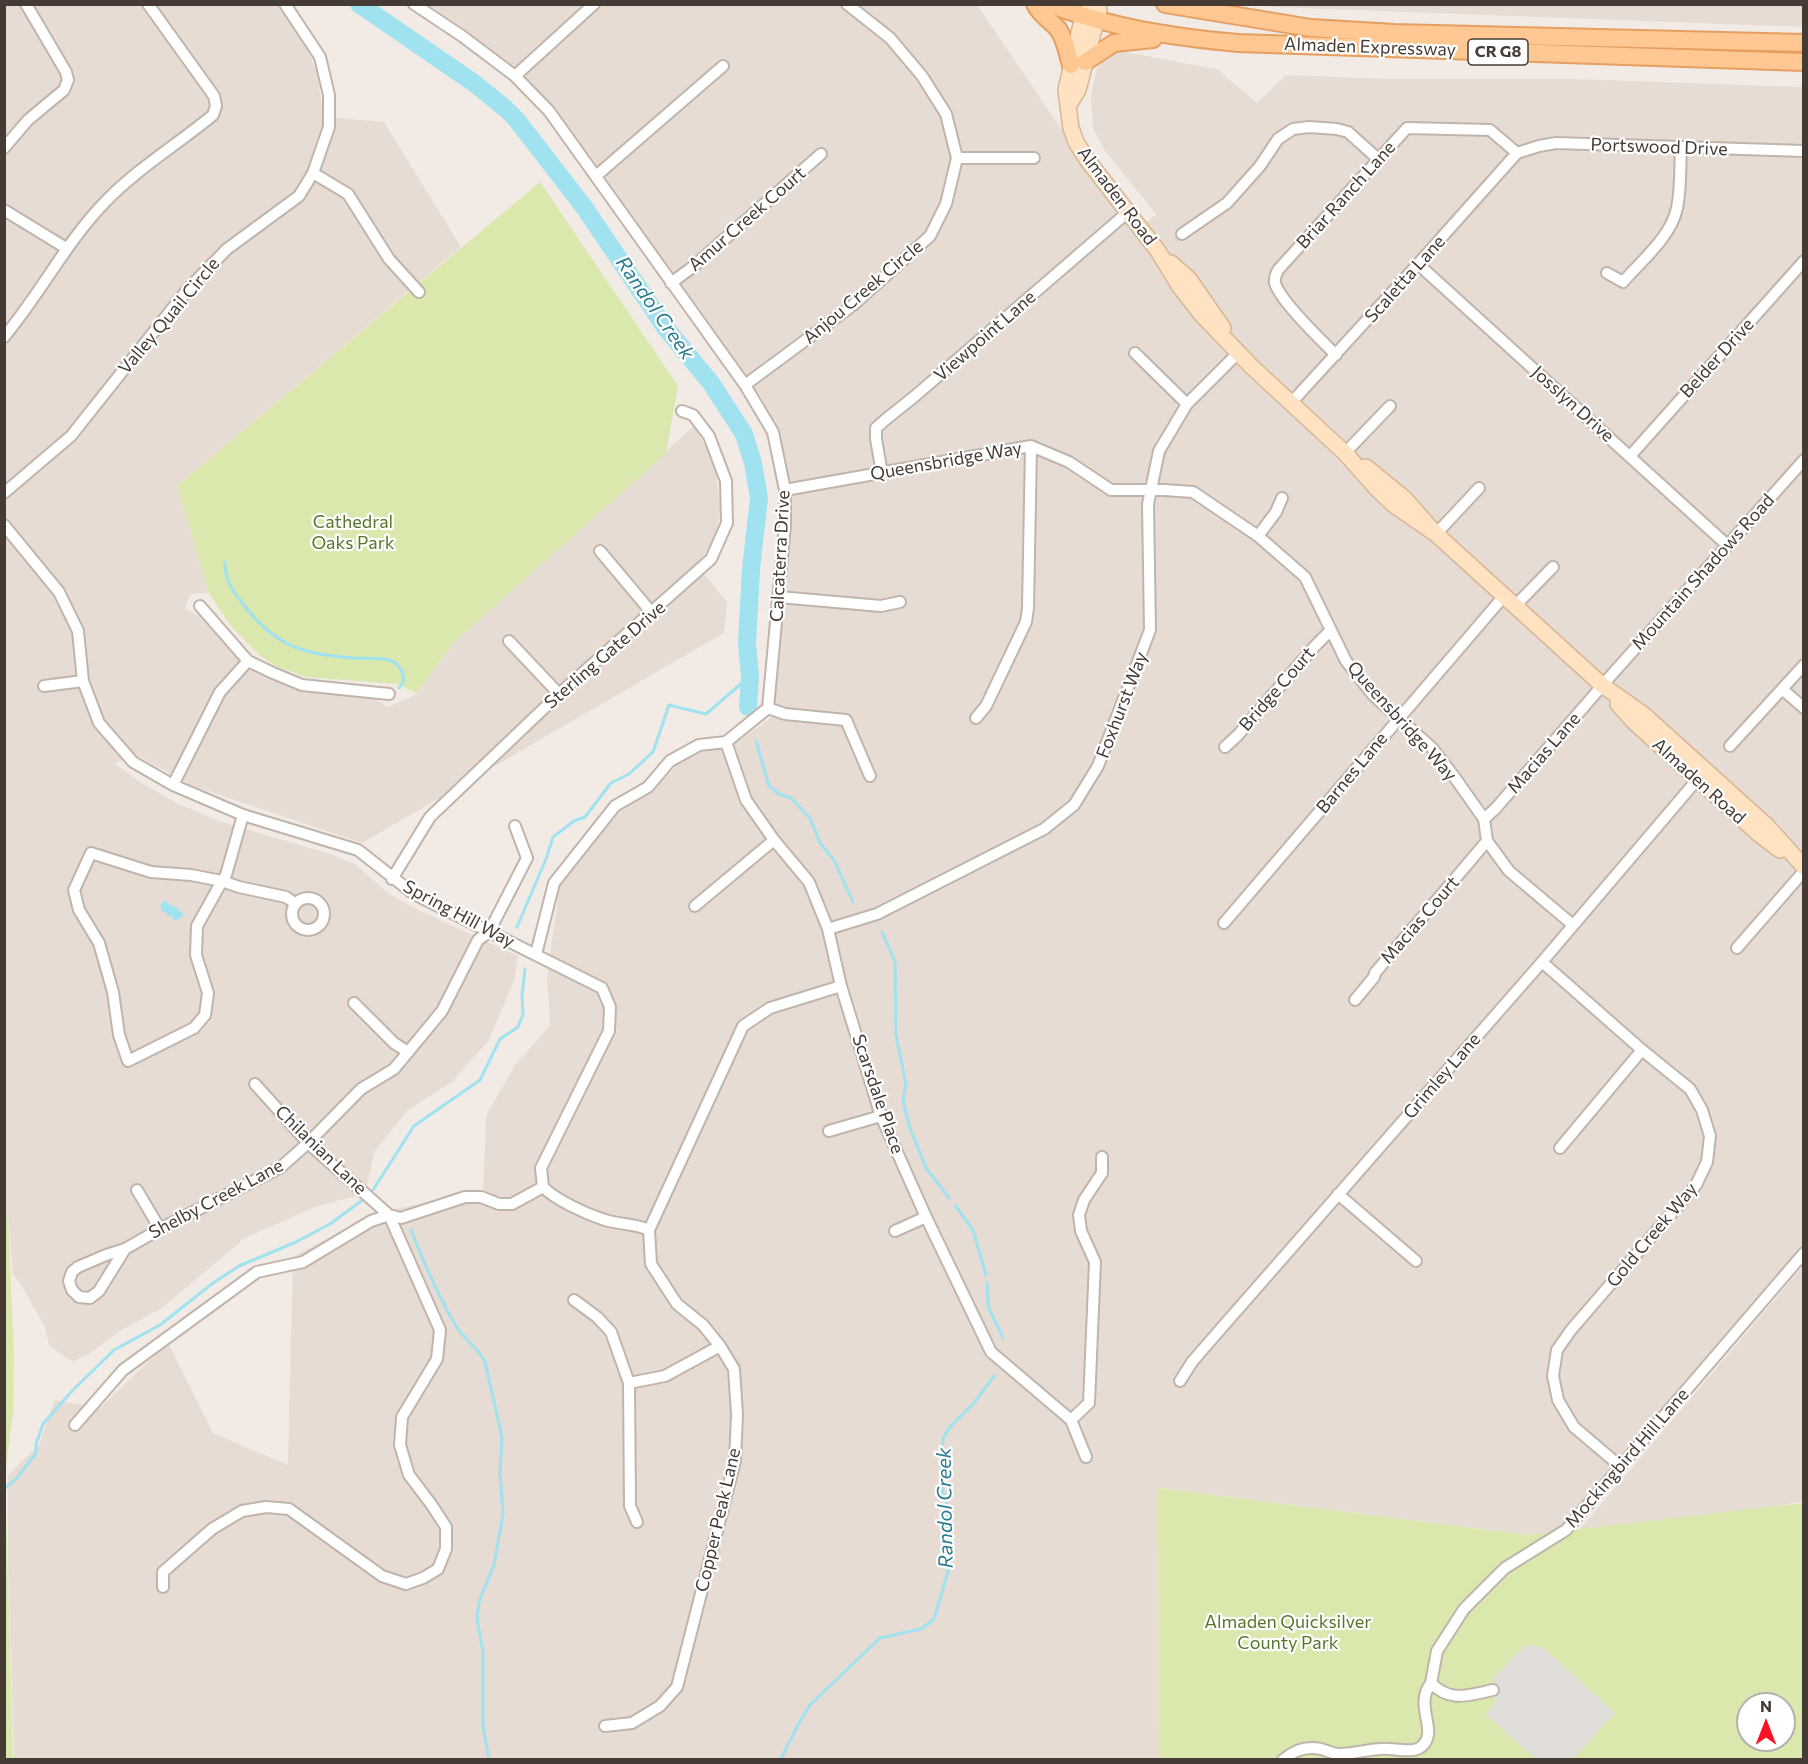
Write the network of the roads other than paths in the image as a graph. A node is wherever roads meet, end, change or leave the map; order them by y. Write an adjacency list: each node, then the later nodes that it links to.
1 (26, 4): 17 (street)
2 (148, 4): 30 (street)
3 (285, 4): 25 (street, Valley Quail Circle)
4 (414, 4): 16 (street, Calcaterra Drive)
5 (594, 4): 16 (street)
6 (847, 4): 22 (street, Anjou Creek Circle)
7 (1035, 4): 14 (main road)
8 (1049, 4): 10 (main road, Almaden Expressway / CR G8)
9 (1166, 5): 12 (main road, Almaden Expressway / CR G8)
10 (1093, 11): 11 (main road, Almaden Expressway / CR G8); 14 (street, Almaden Road)
11 (1162, 35): 13 (main road, Almaden Expressway / CR G8); 14 (main road)
12 (1803, 43)
13 (1803, 62)
14 (1078, 63): 28 (street, Almaden Road)
15 (723, 66): 26 (street)
16 (515, 76): 26 (street, Calcaterra Drive)
17 (4, 147)
18 (1681, 147): 19 (street, Portswood Drive); 20 (street, Portswood Drive); 33 (street)
19 (1803, 152)
20 (1517, 153): 24 (street, Briar Ranch Lane); 32 (street, Scaletta Lane)
21 (821, 154): 34 (street, Amur Creek Court)
22 (957, 158): 23 (street); 40 (street, Anjou Creek Circle)
23 (1034, 158)
24 (1378, 159): 29 (street); 39 (street, Briar Ranch Lane)
25 (314, 173): 35 (street); 53 (street, Valley Quail Circle)
26 (596, 176): 34 (street, Calcaterra Drive)
27 (4, 210): 30 (street)
28 (1128, 212): 37 (street, Almaden Road); 49 (street, Viewpoint Lane)
29 (1182, 234)
30 (66, 248): 36 (street)
31 (1803, 261): 47 (street, Belder Drive)
32 (1418, 264): 39 (street, Scaletta Lane); 47 (street, Josslyn Drive)
33 (1607, 273)
34 (671, 283): 40 (street, Calcaterra Drive)
35 (419, 292)
36 (4, 337)
37 (1239, 352): 41 (street, Almaden Road); 42 (street, Foxhurst Way)
38 (1135, 353): 42 (street)
39 (1336, 355): 41 (street, Scaletta Lane)
40 (745, 385): 51 (street, Calcaterra Drive)
41 (1291, 403): 46 (street, Almaden Road)
42 (1187, 404): 52 (street, Foxhurst Way)
43 (1390, 406): 46 (street)
44 (682, 411): 66 (street, Sterling Gate Drive)
45 (1031, 446): 49 (street, Queensbridge Way); 52 (street, Queensbridge Way); 80 (street)
46 (1345, 453): 56 (street, Almaden Road)
47 (1630, 455): 58 (street, Josslyn Drive)
48 (1803, 460): 58 (street, Mountain Shadows Road)
49 (882, 473): 51 (street, Queensbridge Way)
50 (1479, 488): 56 (street)
51 (785, 490): 62 (street, Calcaterra Drive)
52 (1150, 490): 57 (street, Queensbridge Way); 99 (street, Foxhurst Way)
53 (4, 493)
54 (1282, 498): 57 (street)
55 (4, 525): 71 (street, Spring Hill Way)
56 (1436, 534): 61 (street, Almaden Road)
57 (1258, 536): 67 (street, Queensbridge Way)
58 (1727, 545): 73 (street, Mountain Shadows Road)
59 (600, 551): 66 (street)
60 (1553, 567): 65 (street)
61 (1503, 596): 65 (street, Almaden Road); 79 (street, Barnes Lane)
62 (779, 597): 63 (street); 77 (street, Calcaterra Drive)
63 (900, 602)
64 (200, 606): 69 (street)
65 (1515, 606): 73 (street, Almaden Road)
66 (652, 613): 76 (street, Sterling Gate Drive)
67 (1330, 632): 79 (street, Queensbridge Way); 83 (street, Bridge Court)
68 (509, 641): 76 (street)
69 (248, 661): 75 (street); 86 (street)
70 (1803, 665): 74 (street)
71 (83, 681): 72 (street); 86 (street, Spring Hill Way)
72 (44, 686)
73 (1602, 686): 84 (street, Almaden Road); 88 (street, Macias Lane)
74 (1782, 689): 78 (street); 82 (street)
75 (388, 694)
76 (559, 694): 93 (street, Sterling Gate Drive)
77 (768, 708): 81 (street); 85 (street)
78 (1803, 708)
79 (1398, 717): 88 (street, Queensbridge Way); 97 (street, Barnes Lane)
80 (976, 718)
81 (726, 742): 90 (street, Scarsdale Place); 102 (street)
82 (1730, 746)
83 (1224, 747)
84 (1701, 775): 92 (street, Almaden Road); 98 (street, Grimley Lane)
85 (870, 776)
86 (173, 785): 87 (street, Spring Hill Way)
87 (243, 815): 93 (street, Spring Hill Way); 94 (street)
88 (1484, 819): 91 (street, Queensbridge Way)
89 (515, 826): 100 (street, Shelby Creek Lane)
90 (774, 840): 96 (street); 99 (street, Scarsdale Place)
91 (1488, 841): 98 (street, Queensbridge Way); 105 (street, Macias Court)
92 (1803, 869): 101 (street)
93 (392, 879): 100 (street, Spring Hill Way)
94 (222, 881): 94 (street); 95 (street)
95 (296, 904)
96 (695, 906)
97 (1224, 923)
98 (1573, 925): 103 (street, Grimley Lane)
99 (828, 929): 104 (street, Scarsdale Place)
100 (489, 932): 102 (street, Spring Hill Way); 108 (street, Shelby Creek Lane)
101 (1737, 948)
102 (536, 954): 115 (street, Spring Hill Way)
103 (1542, 962): 107 (street, Gold Creek Way); 117 (street, Grimley Lane)
104 (842, 986): 110 (street, Scarsdale Place); 121 (street, Copper Peak Lane)
105 (1355, 1000)
106 (354, 1003): 108 (street)
107 (1642, 1050): 113 (street); 133 (street, Gold Creek Way)
108 (408, 1052): 112 (street, Shelby Creek Lane)
109 (255, 1084): 112 (street, Chilanian Lane)
110 (881, 1116): 111 (street); 119 (street, Scarsdale Place)
111 (829, 1131)
112 (308, 1143): 118 (street, Chilanian Lane); 120 (street, Shelby Creek Lane)
113 (1560, 1148)
114 (1102, 1157): 130 (street)
115 (543, 1187): 118 (street); 121 (street)
116 (138, 1190): 120 (street)
117 (1338, 1194): 125 (street); 128 (street, Grimley Lane)
118 (389, 1215): 131 (street); 135 (street)
119 (926, 1216): 122 (street); 130 (street, Scarsdale Place)
120 (160, 1229): 123 (street, Shelby Creek Lane)
121 (649, 1230): 127 (street, Copper Peak Lane)
122 (895, 1231)
123 (125, 1249): 123 (street, Shelby Creek Lane)
124 (1803, 1253): 133 (street, Mockingbird Hill Lane)
125 (1416, 1261)
126 (574, 1300): 129 (street)
127 (720, 1346): 129 (street); 138 (street, Copper Peak Lane)
128 (1180, 1381)
129 (629, 1383): 134 (street)
130 (1071, 1420): 132 (street)
131 (75, 1425)
132 (1086, 1457)
133 (1620, 1467): 136 (street, Mockingbird Hill Lane)
134 (637, 1522)
135 (163, 1587)
136 (1431, 1683): 137 (street); 139 (street, Mockingbird Hill Lane)
137 (1493, 1690)
138 (605, 1726)
139 (1283, 1760)

